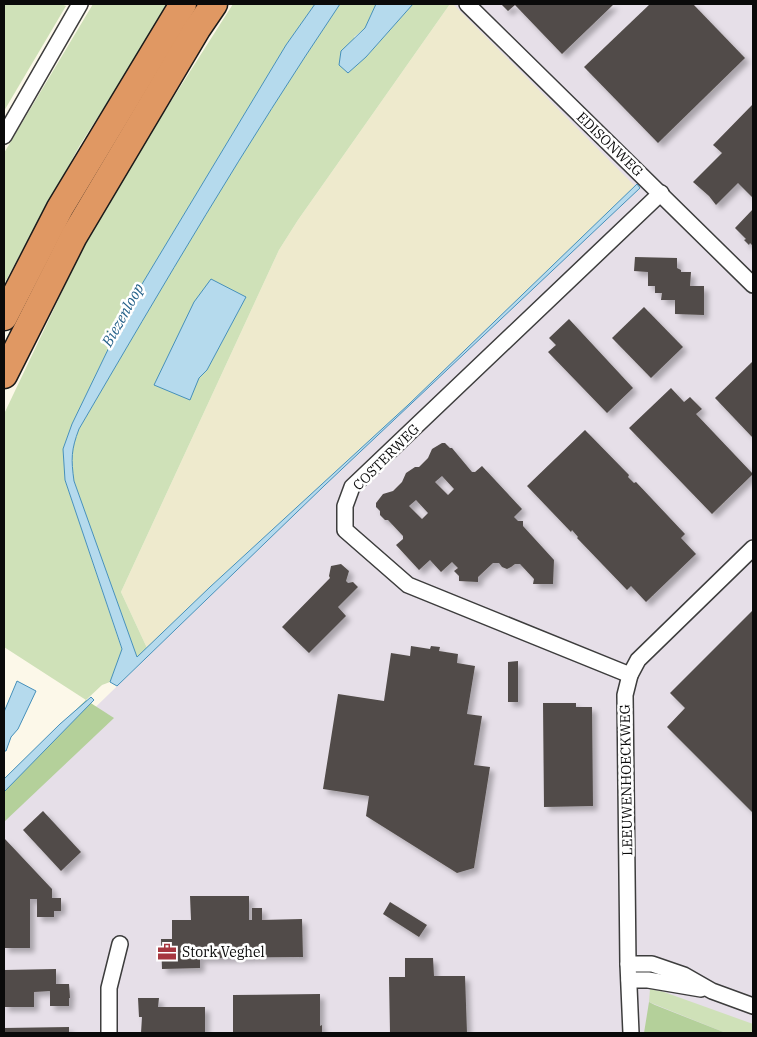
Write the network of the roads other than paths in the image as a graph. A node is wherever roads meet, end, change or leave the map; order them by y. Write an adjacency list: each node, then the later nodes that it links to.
1 (80, 4): 5 (street)
2 (183, 4): 8 (highway)
3 (214, 4): 9 (highway)
4 (467, 4): 6 (street, EDISONWEG)
5 (4, 136)
6 (661, 193): 7 (street, EDISONWEG); 11 (street, COSTERWEG)
7 (753, 285)
8 (4, 317)
9 (4, 376)
10 (753, 548): 11 (street, LEEUWENHOECKWEG)
11 (630, 675): 13 (street, LEEUWENHOECKWEG)
12 (120, 944): 17 (street)
13 (628, 964): 14 (street, LEEUWENHOECKWEG); 15 (street)
14 (629, 980): 15 (street); 18 (street, LEEUWENHOECKWEG)
15 (712, 991): 16 (street)
16 (753, 1006)
17 (109, 1033)
18 (631, 1033)

